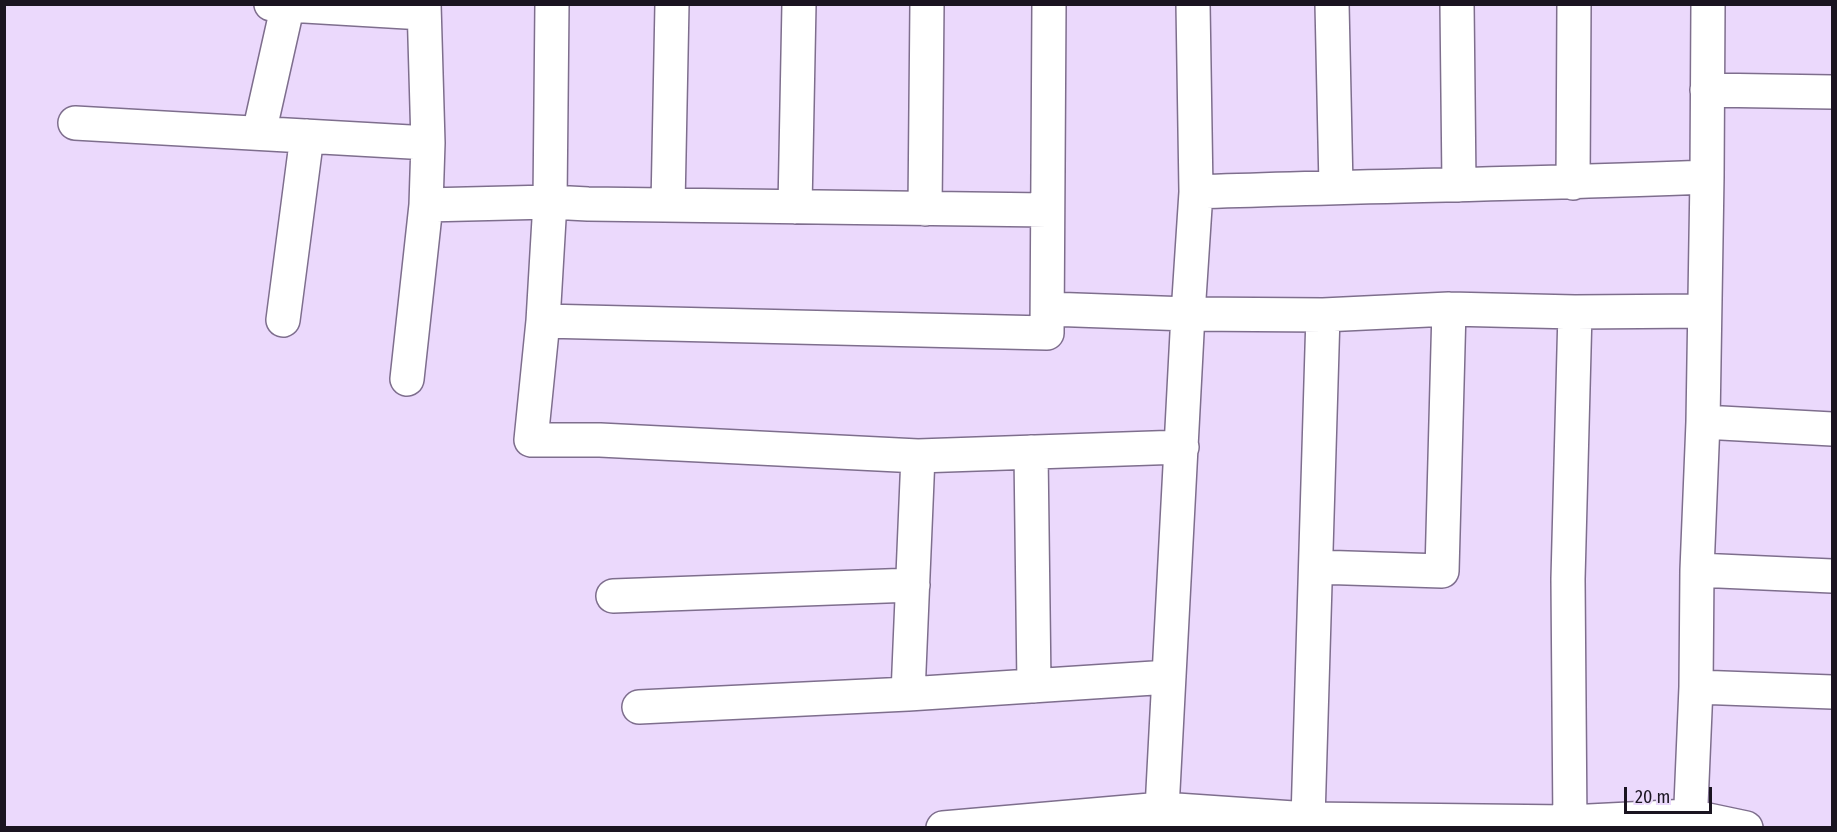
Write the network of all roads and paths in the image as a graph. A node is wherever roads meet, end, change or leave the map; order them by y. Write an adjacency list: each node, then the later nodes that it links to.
1 (271, 4): 12 (street)
2 (552, 4): 25 (street)
3 (672, 4): 27 (street)
4 (799, 4): 28 (street)
5 (927, 4): 29 (street)
6 (1049, 4): 30 (street)
7 (1193, 4): 24 (street)
8 (1332, 4): 23 (street)
9 (1457, 4): 22 (street)
10 (1574, 4): 21 (street)
11 (1708, 4): 14 (street)
12 (288, 5): 13 (street); 17 (street)
13 (423, 9): 19 (street)
14 (1707, 90): 15 (street); 20 (street)
15 (1833, 92)
16 (75, 123): 17 (street)
17 (259, 133): 18 (street)
18 (307, 136): 19 (street); 37 (street)
19 (428, 143): 26 (street)
20 (1707, 177): 21 (street); 33 (street)
21 (1573, 183): 22 (street)
22 (1460, 185): 23 (street)
23 (1336, 187): 24 (street)
24 (1196, 192): 35 (street)
25 (550, 202): 26 (street); 27 (street); 38 (street)
26 (426, 206): 39 (street)
27 (668, 206): 28 (street)
28 (795, 207): 29 (street)
29 (925, 209): 30 (street)
30 (1047, 210): 31 (street)
31 (1048, 309): 35 (street); 38 (street)
32 (1449, 309): 34 (street); 36 (street); 45 (street)
33 (1704, 311): 34 (street); 40 (street)
34 (1575, 312): 60 (street)
35 (1188, 314): 36 (street); 42 (street)
36 (1323, 315): 45 (street)
37 (283, 320)
38 (543, 321): 44 (street)
39 (407, 379)
40 (1703, 422): 41 (street); 46 (street)
41 (1833, 429)
42 (1182, 447): 43 (street); 50 (street)
43 (1031, 452): 44 (street); 51 (street)
44 (918, 456): 48 (street)
45 (1316, 567): 57 (street)
46 (1697, 570): 47 (street); 52 (street)
47 (1833, 576)
48 (913, 585): 49 (street); 54 (street)
49 (613, 596)
50 (1169, 676): 51 (street); 56 (street)
51 (1034, 686): 54 (street)
52 (1696, 687): 53 (street); 58 (street)
53 (1833, 692)
54 (908, 694): 55 (street)
55 (639, 707)
56 (1163, 818): 57 (street); 59 (street)
57 (1308, 819): 60 (street)
58 (1690, 822): 60 (street); 62 (street)
59 (1030, 824): 61 (street)
60 (1570, 825)
61 (943, 828)
62 (1746, 828)

